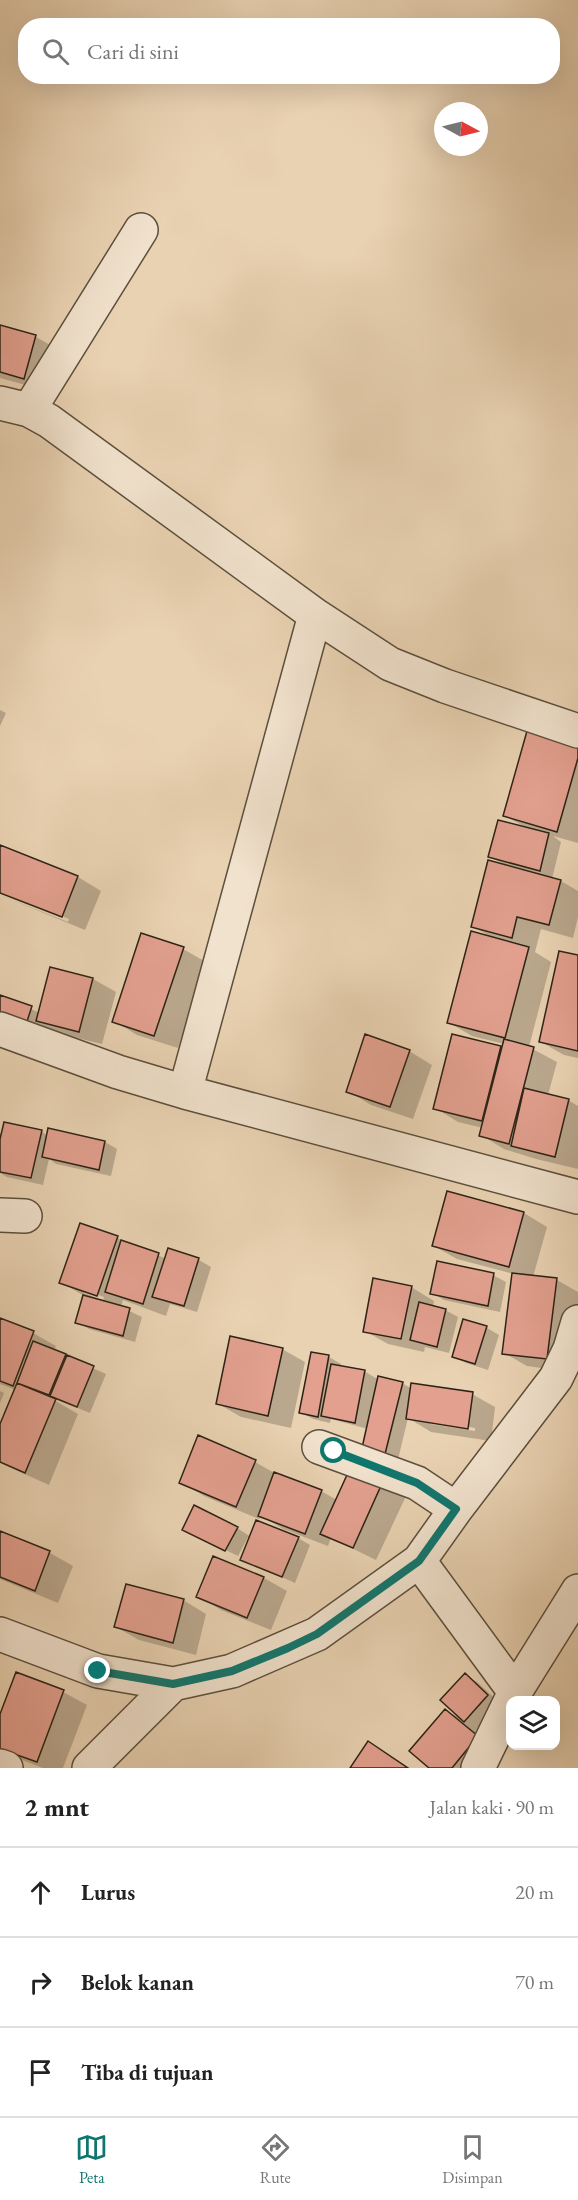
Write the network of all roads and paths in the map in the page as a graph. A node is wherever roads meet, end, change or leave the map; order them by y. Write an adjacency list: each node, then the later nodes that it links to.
1 (141, 230): 2 (street)
2 (14, 407): 3 (street)
3 (315, 615): 4 (street); 6 (street)
4 (578, 731)
5 (0, 1029): 6 (street)
6 (185, 1092): 7 (street)
7 (578, 1197)
8 (575, 1341): 10 (street)
9 (319, 1447): 10 (street)
10 (456, 1509): 11 (street)
11 (419, 1561): 14 (street); 15 (street)
12 (578, 1591): 16 (street)
13 (0, 1634): 14 (street)
14 (173, 1684): 20 (street)
15 (511, 1696)
16 (513, 1696)
17 (506, 1710): 21 (street)
18 (0, 1766): 19 (street)
19 (6, 1768)
20 (88, 1768)
21 (478, 1768)

